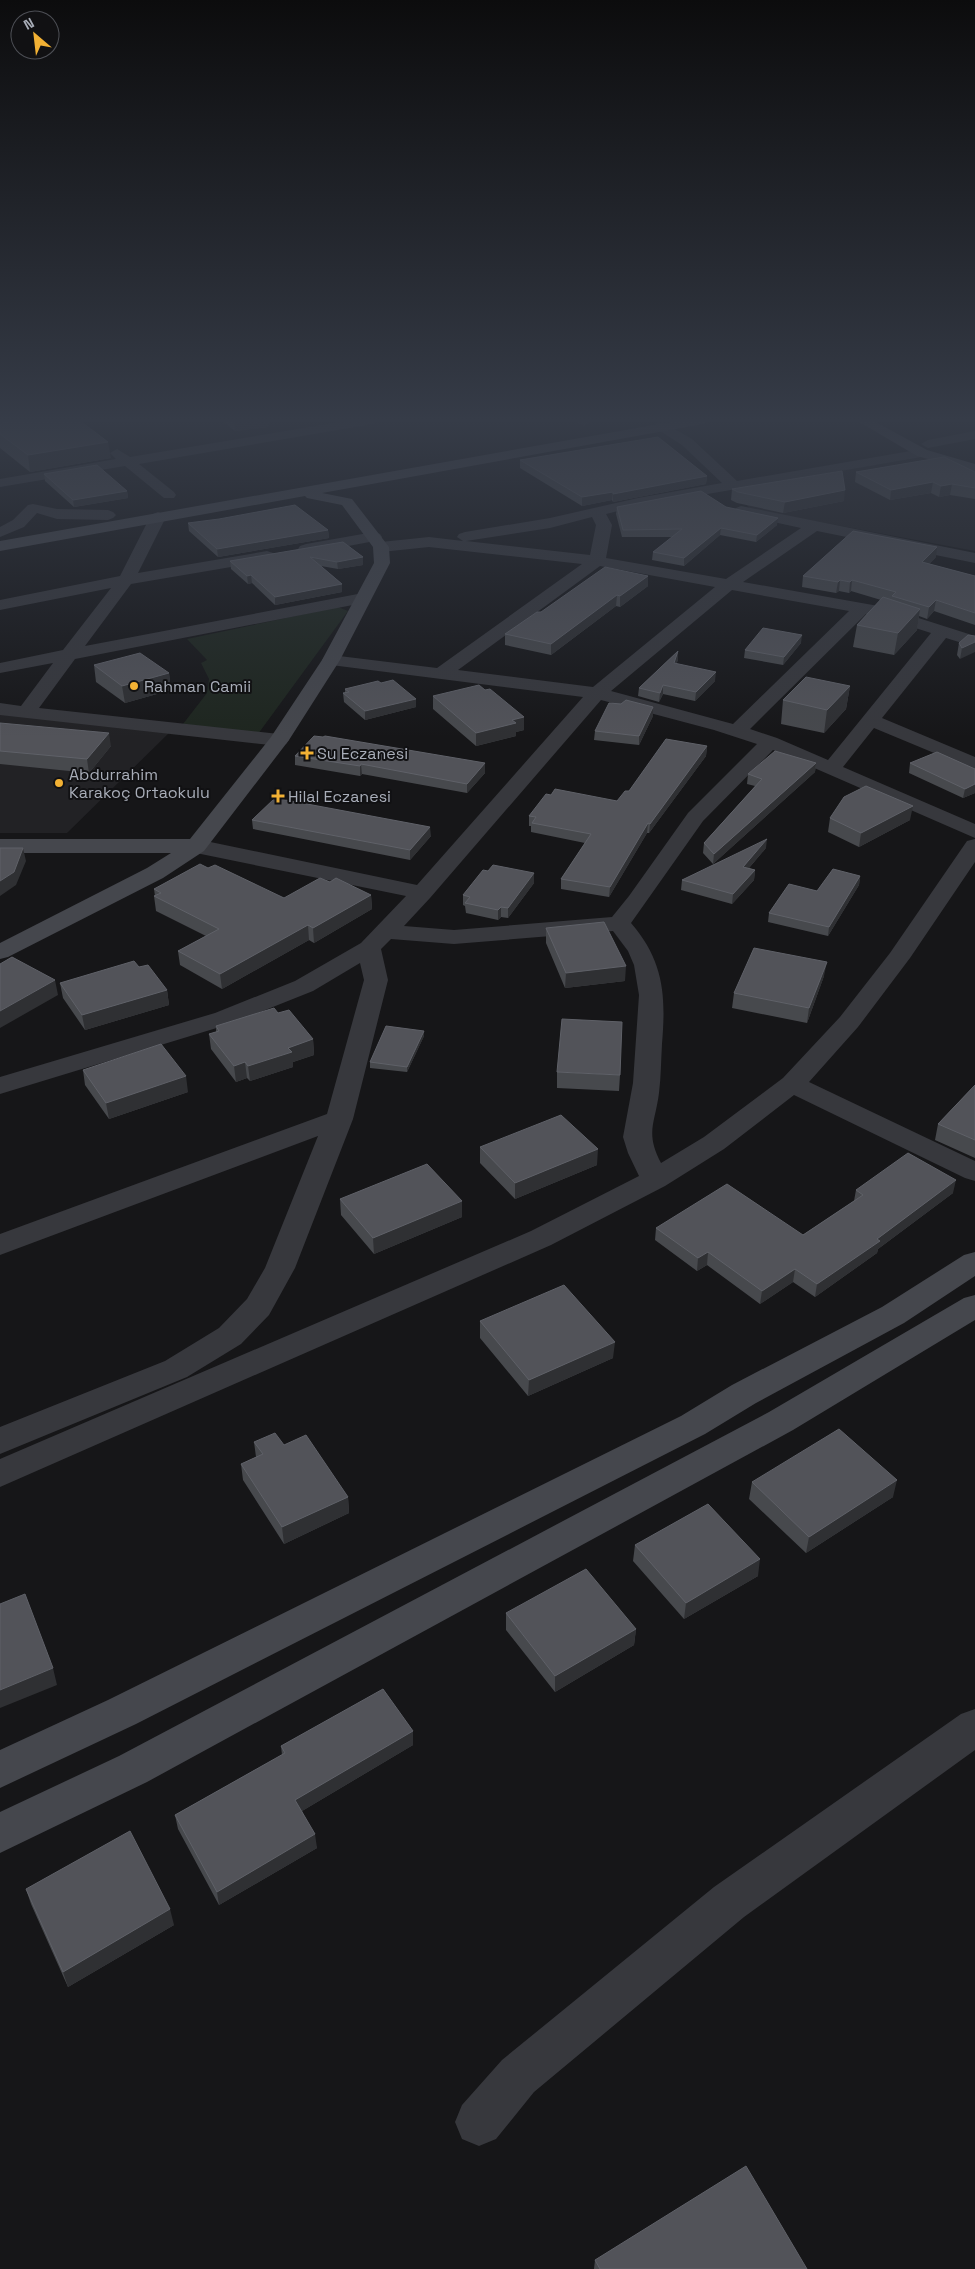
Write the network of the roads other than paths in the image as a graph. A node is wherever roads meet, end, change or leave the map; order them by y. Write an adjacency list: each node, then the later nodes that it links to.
1 (16, 526): 10 (street)
2 (43, 526): 10 (street)
3 (110, 526): 13 (street)
4 (153, 526): 17 (street)
5 (366, 526): 11 (street)
6 (531, 526): 12 (street)
7 (543, 526): 14 (street)
8 (604, 526): 16 (street)
9 (814, 526): 15 (street); 18 (street)
10 (0, 533)
11 (378, 542): 12 (street); 17 (street); 19 (street)
12 (429, 542): 14 (street)
13 (0, 546)
14 (547, 556): 16 (street)
15 (975, 558)
16 (597, 561): 18 (street); 27 (street)
17 (126, 580): 20 (street); 24 (street)
18 (729, 584): 21 (street); 28 (street)
19 (363, 598): 24 (street); 25 (street)
20 (0, 606)
21 (862, 608): 22 (street); 32 (street)
22 (942, 631): 23 (street); 31 (street)
23 (975, 642)
24 (69, 654): 26 (street); 30 (street)
25 (331, 660): 27 (street); 33 (street)
26 (0, 668)
27 (442, 673): 28 (street)
28 (597, 694): 32 (street); 41 (street)
29 (0, 708): 30 (street)
30 (28, 710): 33 (street)
31 (871, 720): 35 (street); 36 (street)
32 (737, 732): 34 (street)
33 (279, 740): 39 (street)
34 (770, 742): 36 (street); 42 (street)
35 (975, 764)
36 (832, 768): 37 (street)
37 (975, 832)
38 (0, 846): 39 (street)
39 (196, 846): 41 (street); 44 (street)
40 (975, 846): 46 (street)
41 (422, 893): 43 (street)
42 (619, 923): 43 (street); 49 (street)
43 (377, 940): 45 (street); 47 (street)
44 (0, 952)
45 (4, 1081)
46 (792, 1084): 48 (street); 49 (street)
47 (339, 1119): 50 (street); 53 (street)
48 (975, 1172)
49 (655, 1179): 54 (street)
50 (0, 1246)
51 (975, 1262): 56 (street)
52 (975, 1306): 57 (street)
53 (0, 1441)
54 (0, 1474)
55 (975, 1727): 58 (street)
56 (0, 1770)
57 (0, 1832)
58 (479, 2122)

